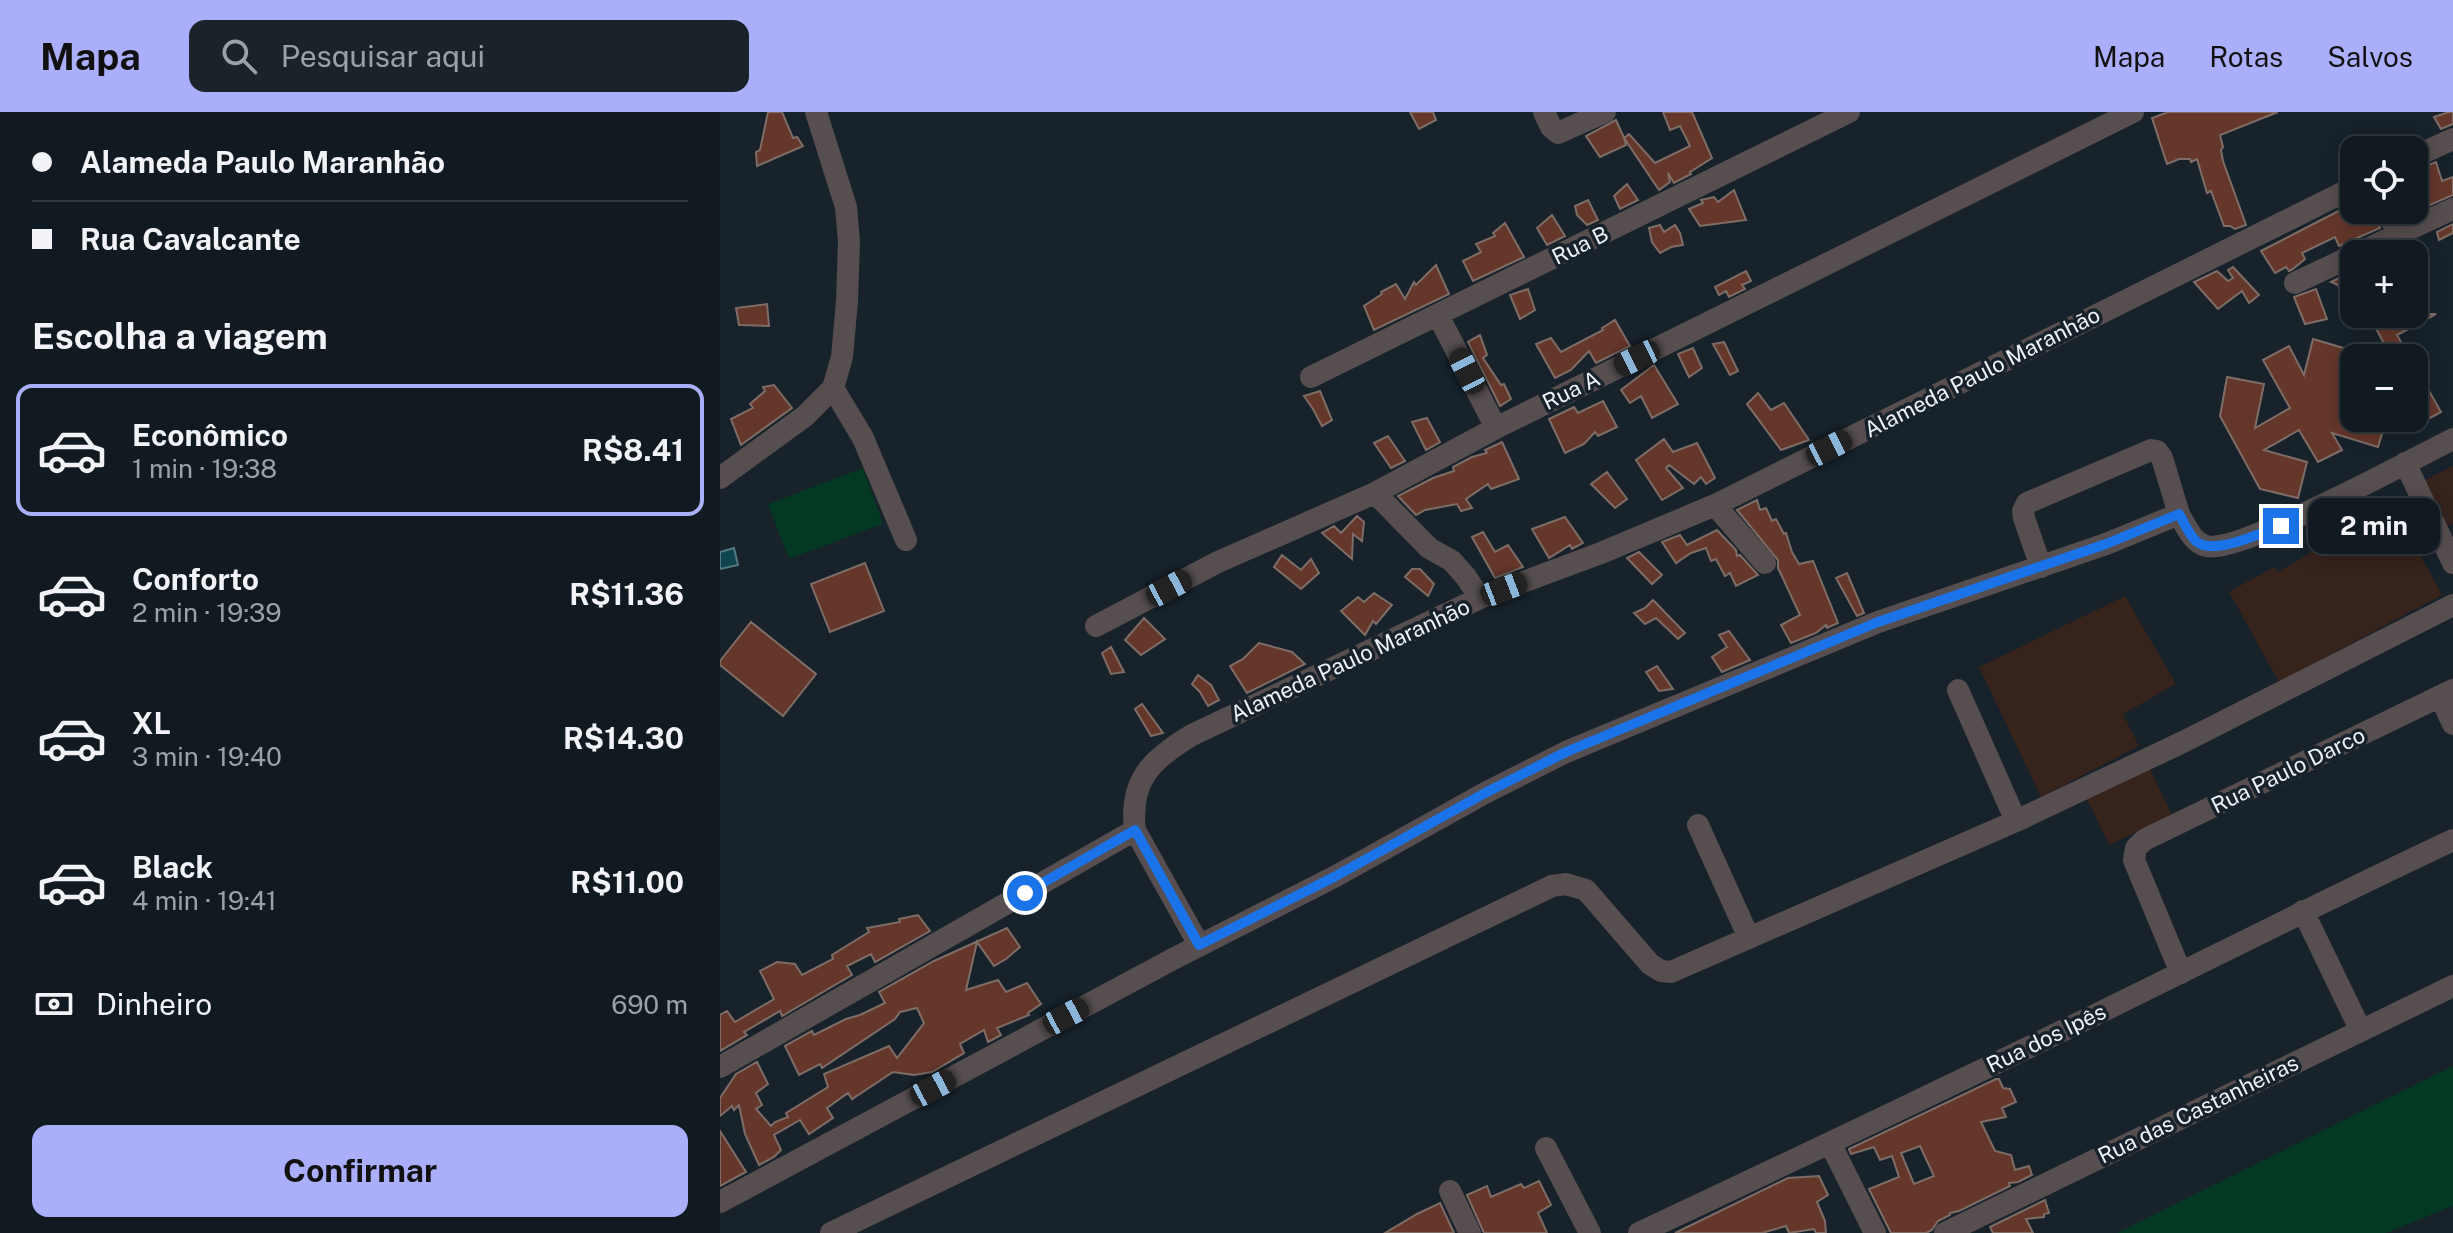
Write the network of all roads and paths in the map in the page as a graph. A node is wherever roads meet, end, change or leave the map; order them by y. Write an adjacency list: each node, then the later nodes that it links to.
1 (816, 112): 17 (street)
2 (1544, 112): 3 (street)
3 (1605, 112)
4 (1849, 112): 15 (street, Rua B)
5 (2121, 115): 18 (street, Rua A)
6 (2453, 139): 7 (street)
7 (2428, 151)
8 (2340, 194): 23 (street, Alameda Paulo Maranhão)
9 (2453, 209): 11 (street)
10 (2394, 224): 11 (street)
11 (2399, 234): 12 (street)
12 (2386, 240)
13 (2340, 262): 14 (street)
14 (2295, 283)
15 (1438, 315): 16 (street, Rua B); 18 (street)
16 (1311, 377)
17 (833, 388): 21 (street); 25 (street)
18 (1496, 428): 22 (street, Rua A)
19 (2453, 439): 20 (street)
20 (2405, 463): 24 (street); 27 (street)
21 (720, 478)
22 (1375, 493): 29 (street); 31 (street, Rua A)
23 (1715, 505): 26 (street); 29 (street, Alameda Paulo Maranhão)
24 (2179, 514): 28 (street); 28 (street)
25 (906, 540)
26 (1765, 563)
27 (2453, 563)
28 (2041, 567): 41 (street)
29 (1480, 598): 37 (street, Alameda Paulo Maranhão)
30 (2453, 605): 35 (street)
31 (1096, 626)
32 (1958, 690): 35 (street)
33 (2446, 693): 34 (street); 42 (street, Rua Paulo Darco)
34 (2453, 724)
35 (2016, 821): 40 (street)
36 (1698, 825): 40 (street)
37 (1135, 830): 41 (street); 45 (street)
38 (2453, 840): 39 (street, Rua dos Ipês)
39 (2303, 911): 42 (street, Rua dos Ipês); 44 (street)
40 (1749, 938): 50 (street)
41 (1199, 945): 49 (street)
42 (2181, 973): 46 (street, Rua dos Ipês)
43 (2453, 986): 44 (street, Rua das Castanheiras)
44 (2360, 1029): 55 (street, Rua das Castanheiras)
45 (720, 1067)
46 (1830, 1143): 53 (street, Rua dos Ipês); 54 (street)
47 (1546, 1148): 52 (street)
48 (1450, 1191): 51 (street)
49 (720, 1202)
50 (831, 1233)
51 (1470, 1233)
52 (1590, 1233)
53 (1639, 1233)
54 (1875, 1233)
55 (1945, 1233)

